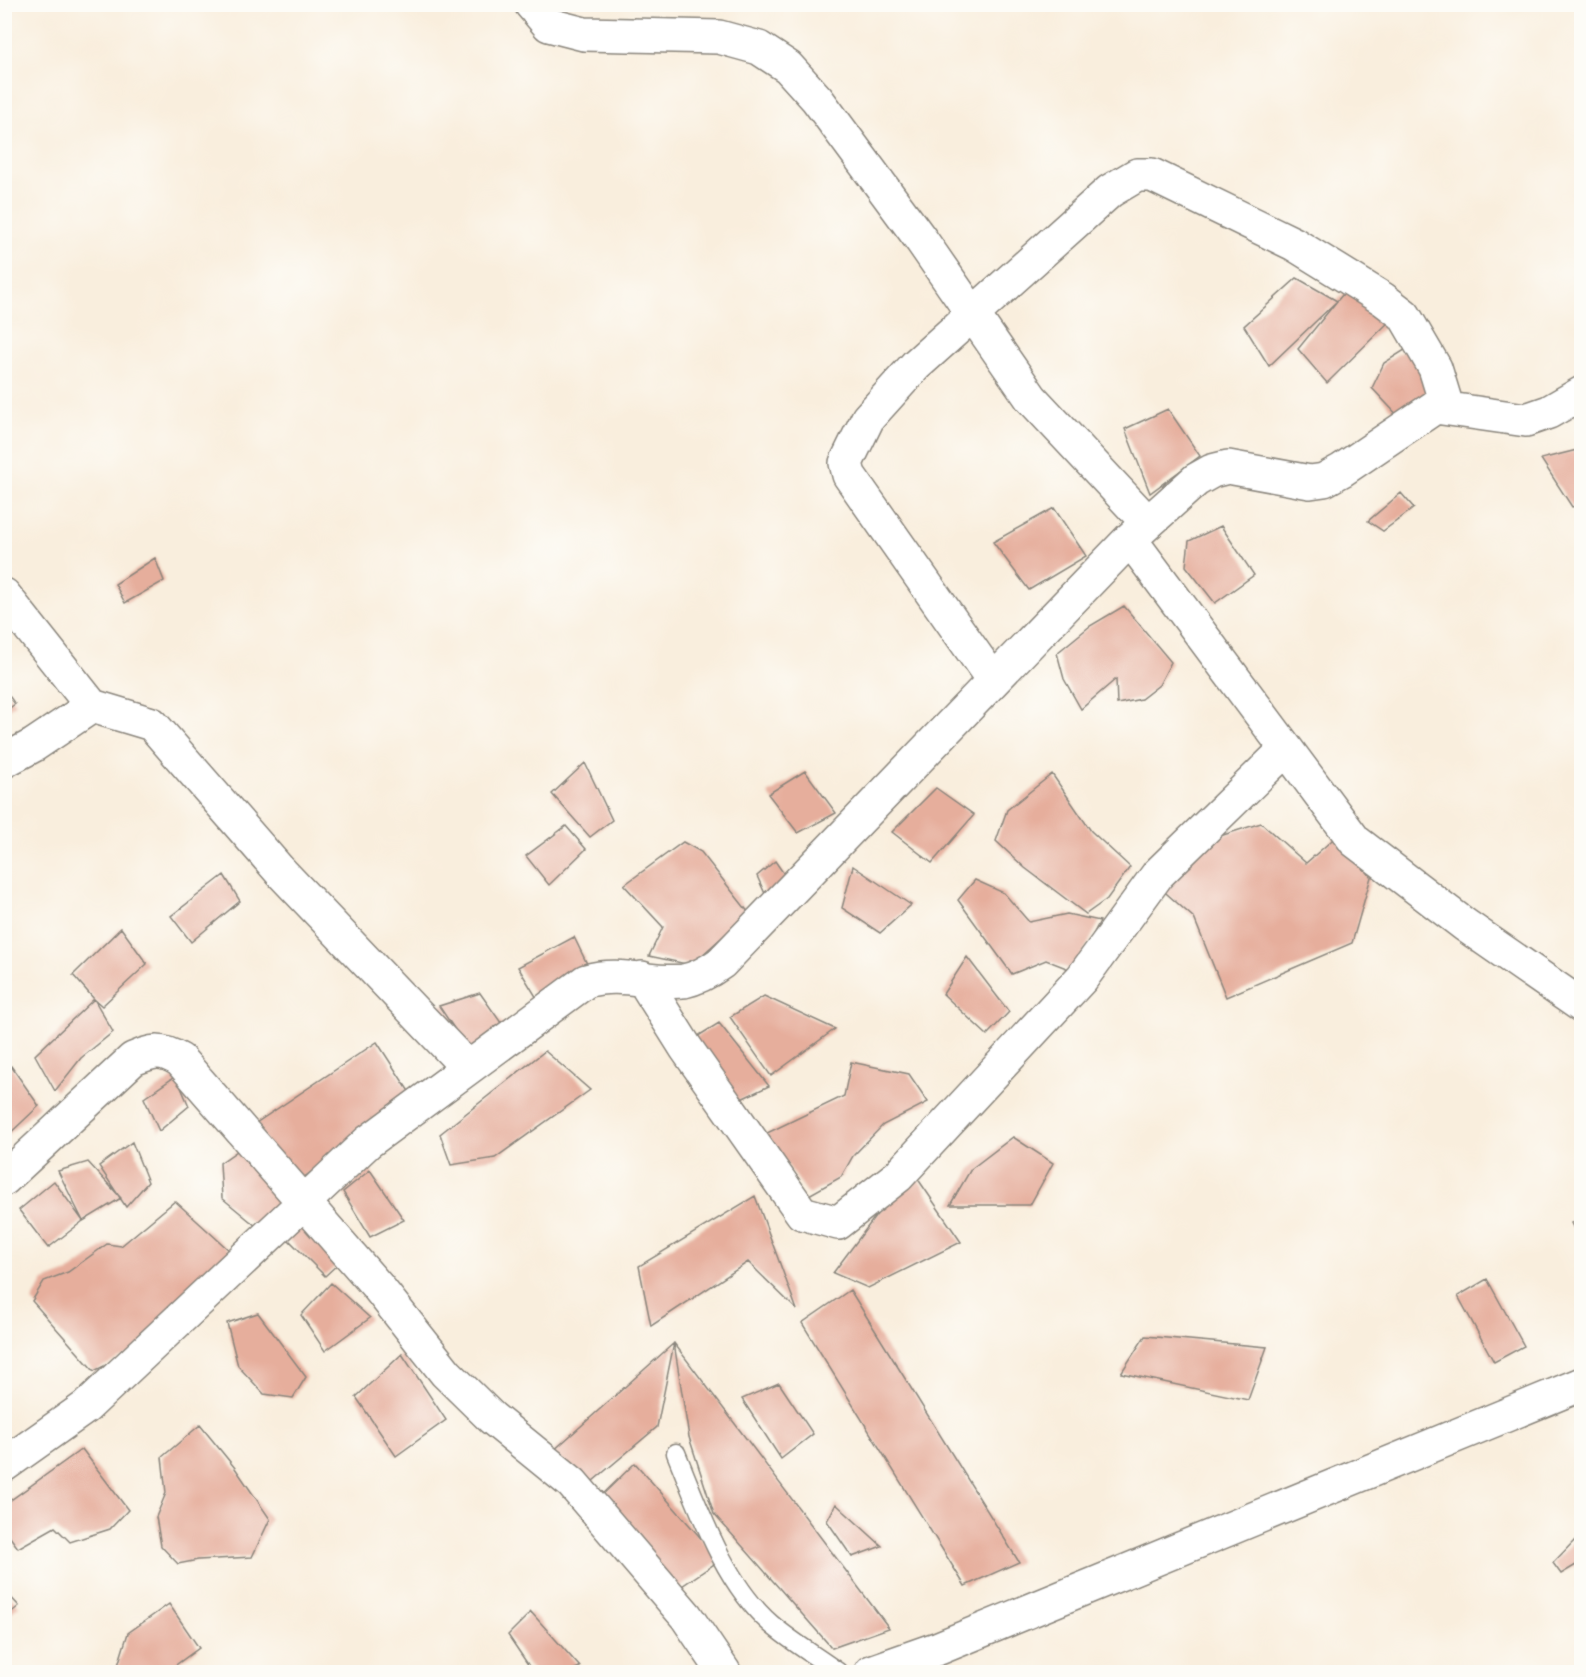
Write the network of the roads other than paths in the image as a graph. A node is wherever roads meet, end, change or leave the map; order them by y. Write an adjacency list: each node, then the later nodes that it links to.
1 (531, 4): 2 (street)
2 (975, 313): 4 (street); 5 (street); 7 (street)
3 (1581, 393): 4 (street)
4 (1447, 407): 5 (street)
5 (1139, 531): 7 (street); 9 (street)
6 (4, 595): 8 (street)
7 (993, 680): 11 (street)
8 (92, 706): 10 (street); 13 (street)
9 (1287, 749): 11 (street); 12 (street)
10 (4, 761)
11 (642, 978): 13 (street)
12 (1580, 1005)
13 (468, 1068): 15 (street)
14 (4, 1179): 15 (street)
15 (303, 1201): 18 (street); 19 (street)
16 (1581, 1384): 21 (street)
17 (676, 1453): 20 (lane)
18 (4, 1465)
19 (724, 1672)
20 (838, 1672)
21 (871, 1672)

